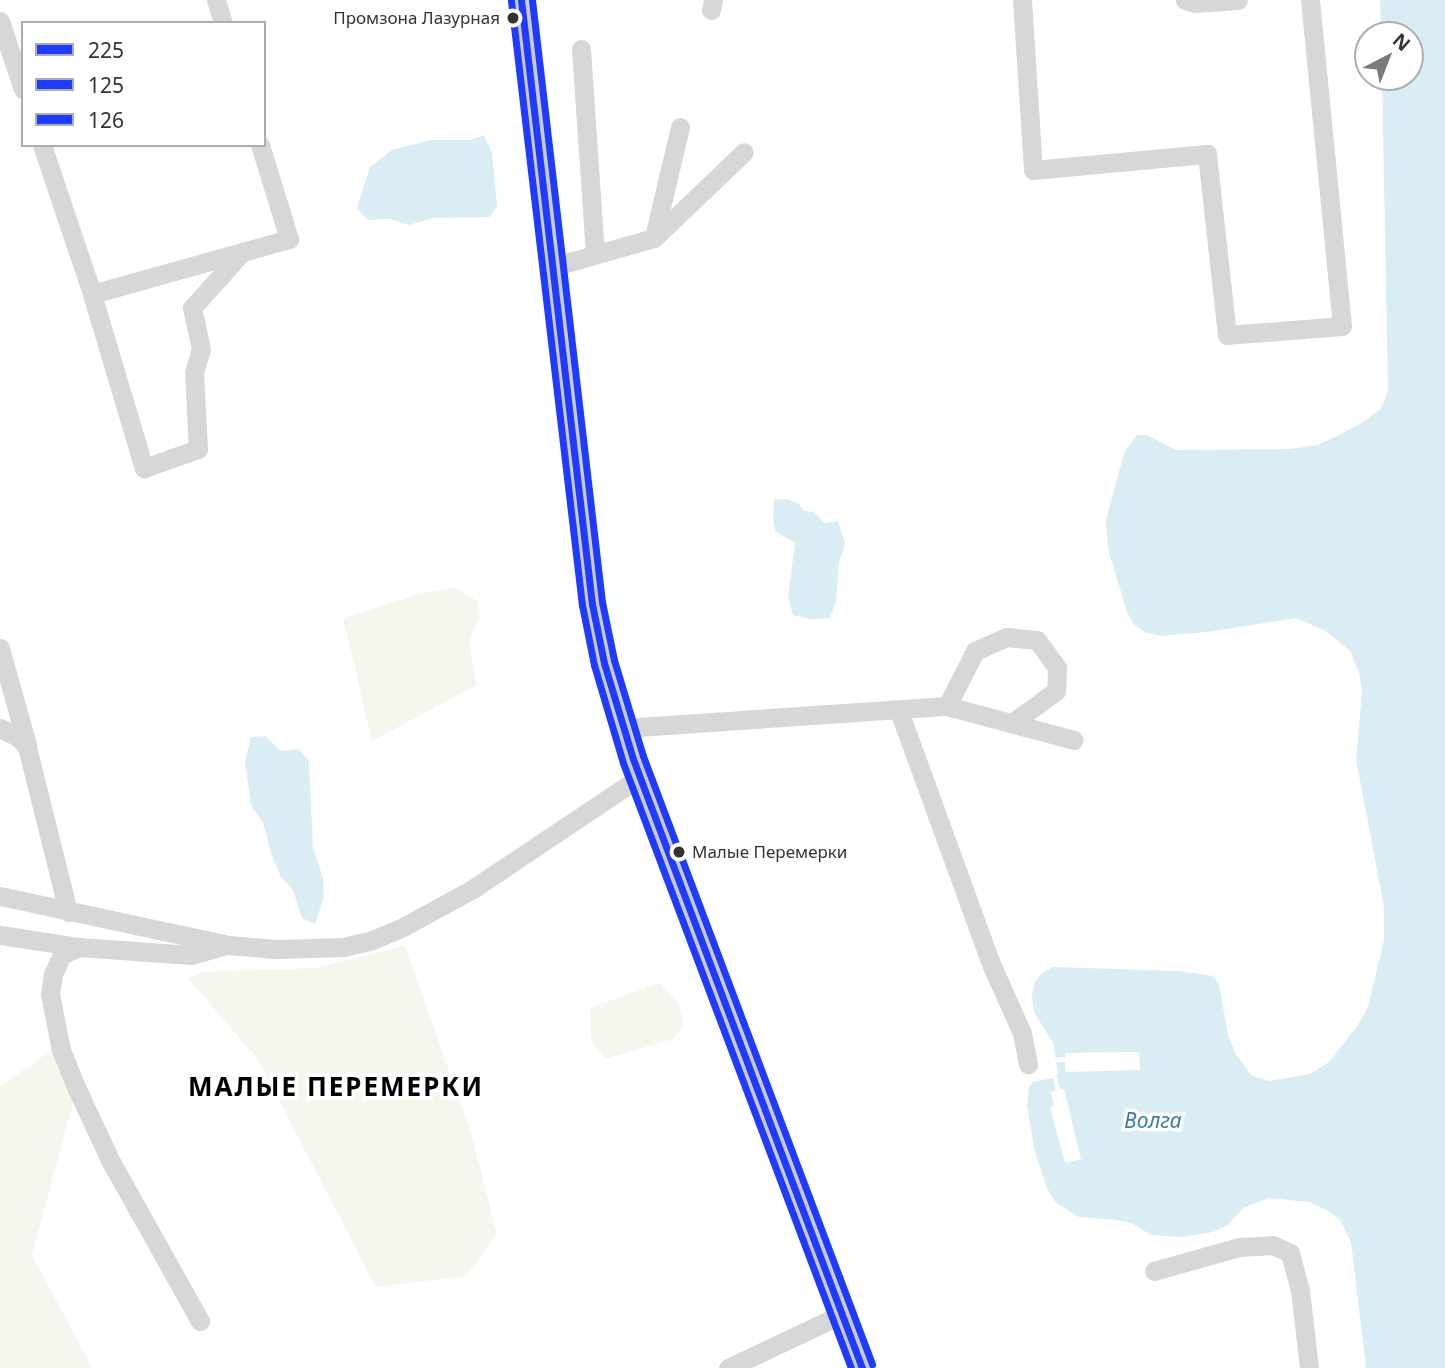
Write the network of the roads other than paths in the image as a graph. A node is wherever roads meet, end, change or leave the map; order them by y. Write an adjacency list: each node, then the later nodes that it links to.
1 (216, 0): 8 (lane)
2 (521, 0): 18 (main road)
3 (1022, 0): 6 (lane)
4 (1185, 0): 5 (lane)
5 (1238, 0)
6 (1310, 0)
7 (0, 21): 10 (lane)
8 (222, 21)
9 (581, 49): 17 (lane)
10 (21, 83)
11 (680, 127): 15 (lane)
12 (43, 147): 19 (lane)
13 (261, 147): 16 (lane)
14 (744, 152): 15 (lane)
15 (654, 238): 17 (lane)
16 (242, 252): 19 (lane); 19 (lane)
17 (595, 255): 18 (lane)
18 (552, 267): 25 (main road)
19 (92, 294)
20 (0, 648): 27 (lane)
21 (947, 706): 22 (lane); 23 (lane); 23 (lane)
22 (899, 711): 25 (lane); 34 (lane)
23 (1012, 723): 26 (lane)
24 (0, 728): 27 (lane)
25 (623, 728): 28 (main road)
26 (1074, 740)
27 (27, 747): 30 (lane)
28 (640, 778): 32 (lane); 36 (main road)
29 (0, 896): 30 (lane)
30 (68, 912): 32 (lane)
31 (0, 936): 33 (lane)
32 (228, 945): 33 (lane)
33 (79, 947): 37 (lane)
34 (1028, 1064)
35 (1154, 1271): 40 (lane)
36 (842, 1314): 38 (lane); 39 (main road)
37 (200, 1321)
38 (728, 1368)
39 (862, 1368)
40 (1309, 1368)

